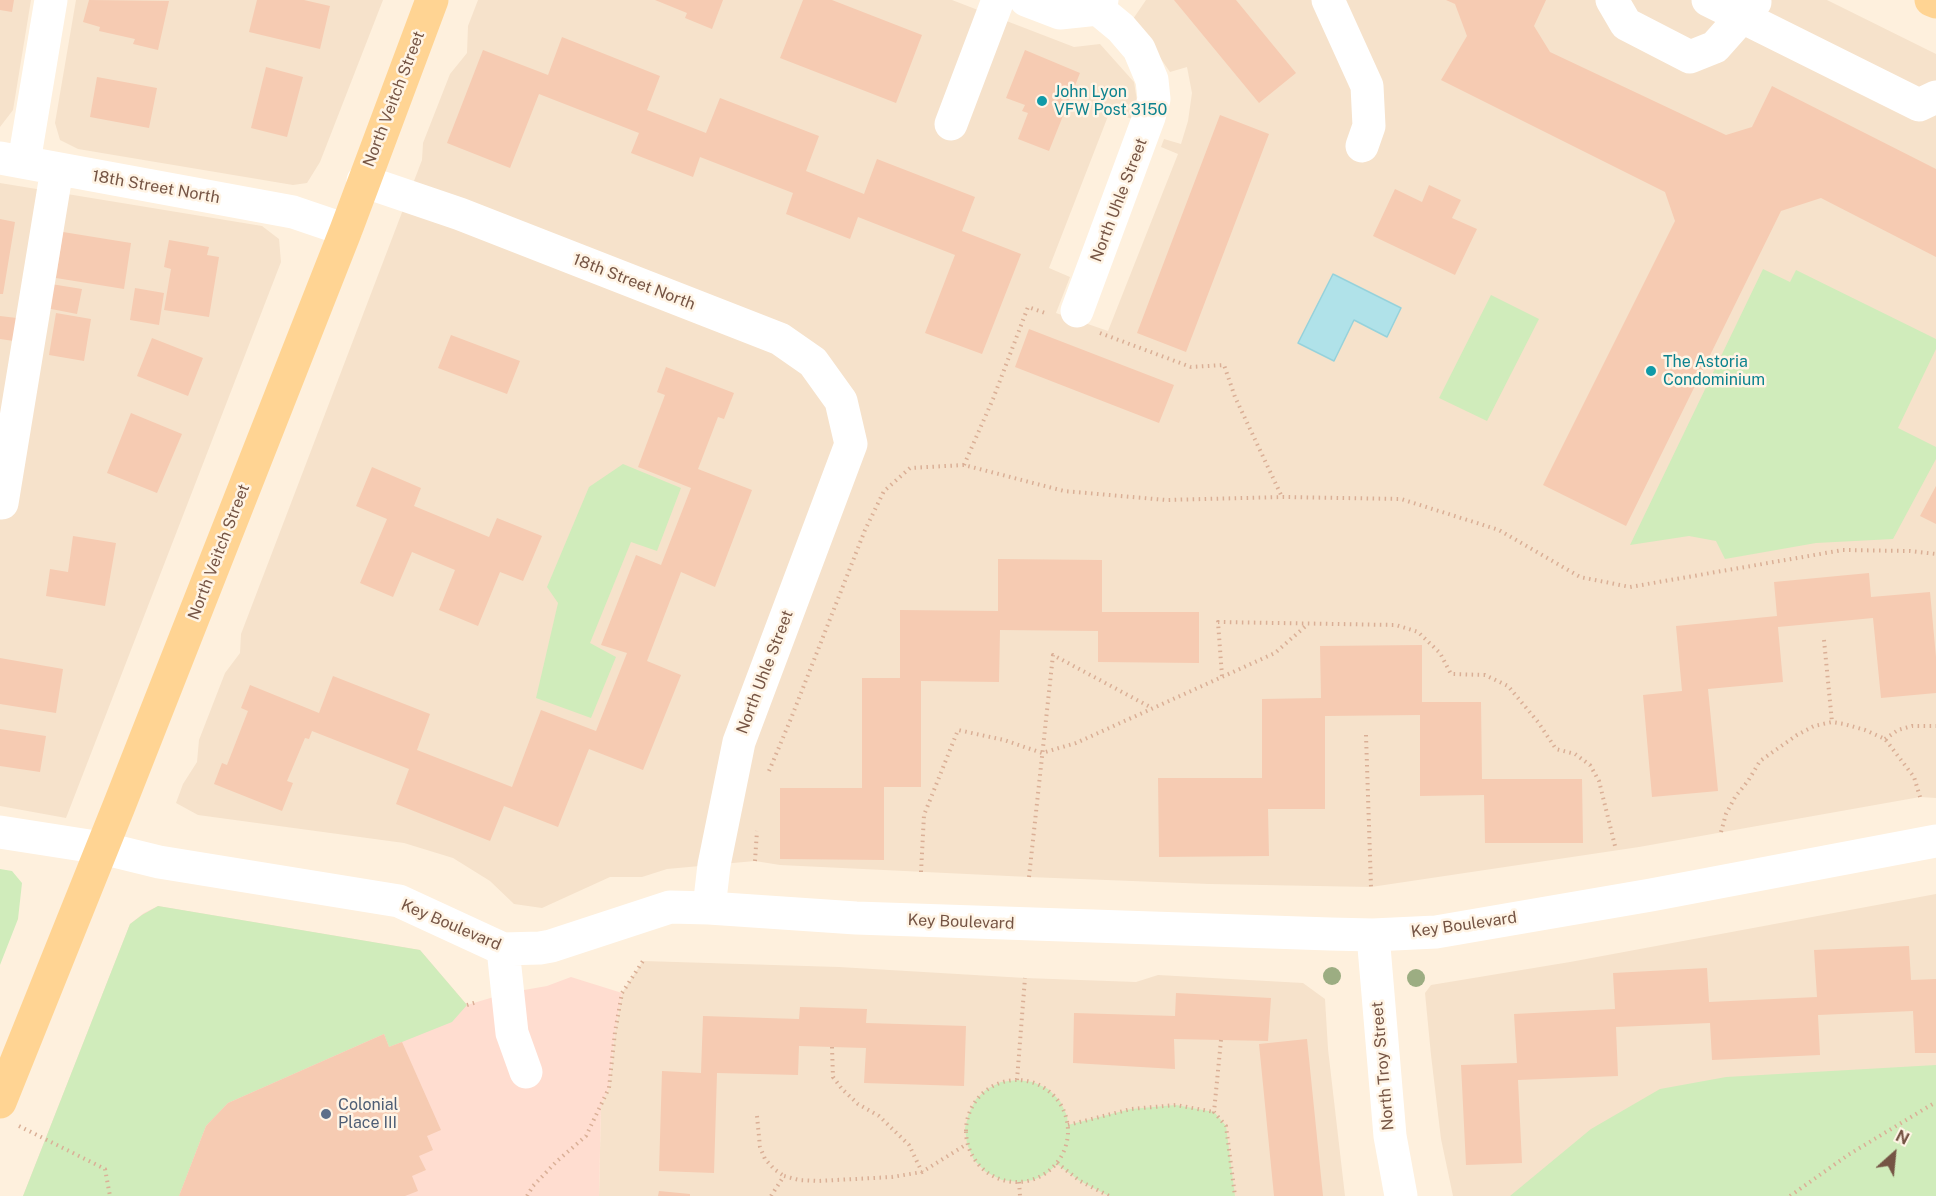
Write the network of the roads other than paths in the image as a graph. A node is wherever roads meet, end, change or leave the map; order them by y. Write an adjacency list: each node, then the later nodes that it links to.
1 (51, 0): 15 (street)
2 (432, 0): 17 (main road, North Veitch Street)
3 (998, 0): 13 (street)
4 (1026, 0): 10 (street)
5 (1328, 0): 14 (street)
6 (1612, 0): 11 (street)
7 (1708, 0): 11 (street)
8 (1931, 0): 9 (main road)
9 (1936, 2)
10 (1100, 4): 19 (street, North Uhle Street)
11 (1749, 8): 12 (street)
12 (1936, 98)
13 (951, 124)
14 (1362, 146)
15 (12, 160): 16 (street, 18th Street North)
16 (57, 169): 18 (street, 18th Street North); 21 (street)
17 (363, 181): 18 (main road, North Veitch Street); 20 (street, 18th Street North)
18 (346, 230): 24 (main road, North Veitch Street)
19 (1072, 318)
20 (851, 444): 25 (street, North Uhle Street)
21 (2, 503)
22 (0, 832): 24 (street, Key Boulevard)
23 (1936, 841): 26 (street, Key Boulevard)
24 (102, 848): 27 (street, Key Boulevard); 29 (main road, North Veitch Street)
25 (710, 908): 26 (street, Key Boulevard); 27 (street, Key Boulevard)
26 (1373, 935): 30 (street, North Troy Street)
27 (503, 949): 28 (street)
28 (526, 1072)
29 (9, 1114)
30 (1401, 1196)

